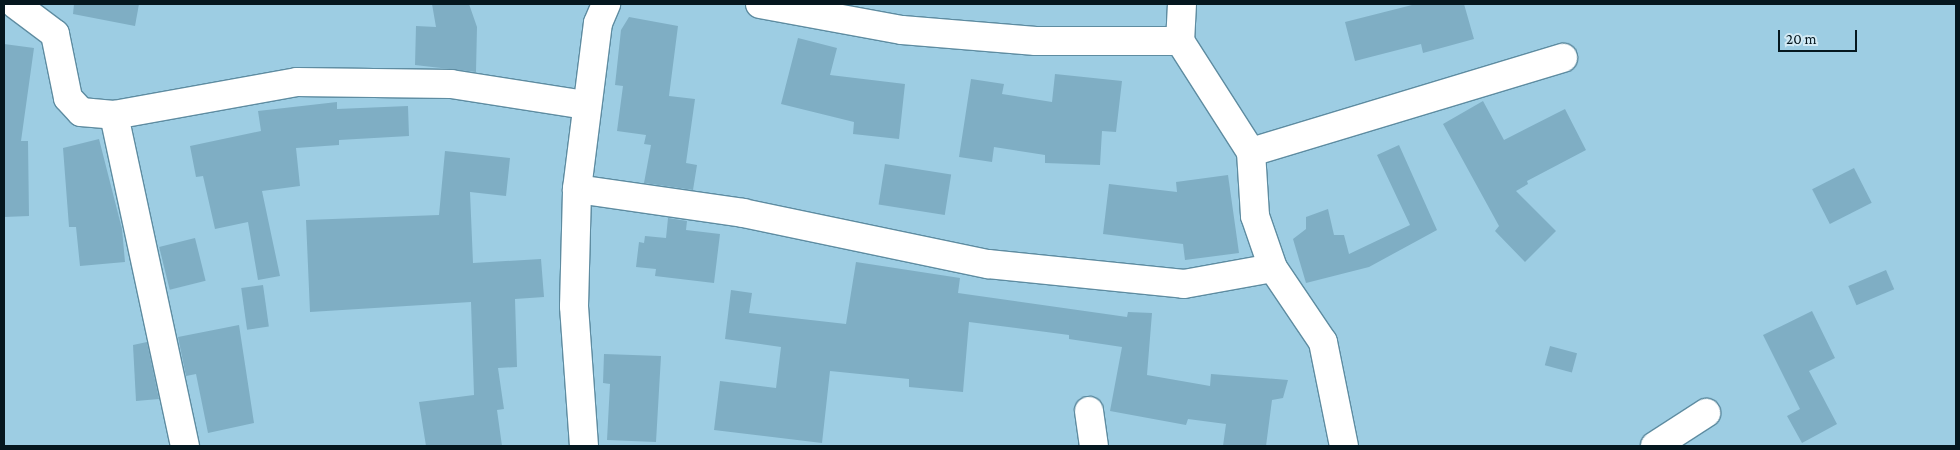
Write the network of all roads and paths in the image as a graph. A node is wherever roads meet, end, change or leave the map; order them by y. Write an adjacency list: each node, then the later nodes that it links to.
1 (15, 4): 8 (street)
2 (606, 4): 7 (street)
3 (760, 4): 5 (street)
4 (1182, 4): 5 (street)
5 (1180, 41): 9 (street)
6 (1563, 58): 9 (street)
7 (586, 105): 8 (street); 10 (street)
8 (114, 115): 14 (street)
9 (1251, 152): 11 (street)
10 (578, 188): 11 (street); 15 (street)
11 (1273, 268): 17 (street)
12 (1089, 411): 16 (street)
13 (1706, 413): 18 (street)
14 (185, 446)
15 (580, 446)
16 (1094, 446)
17 (1344, 446)
18 (1655, 446)

